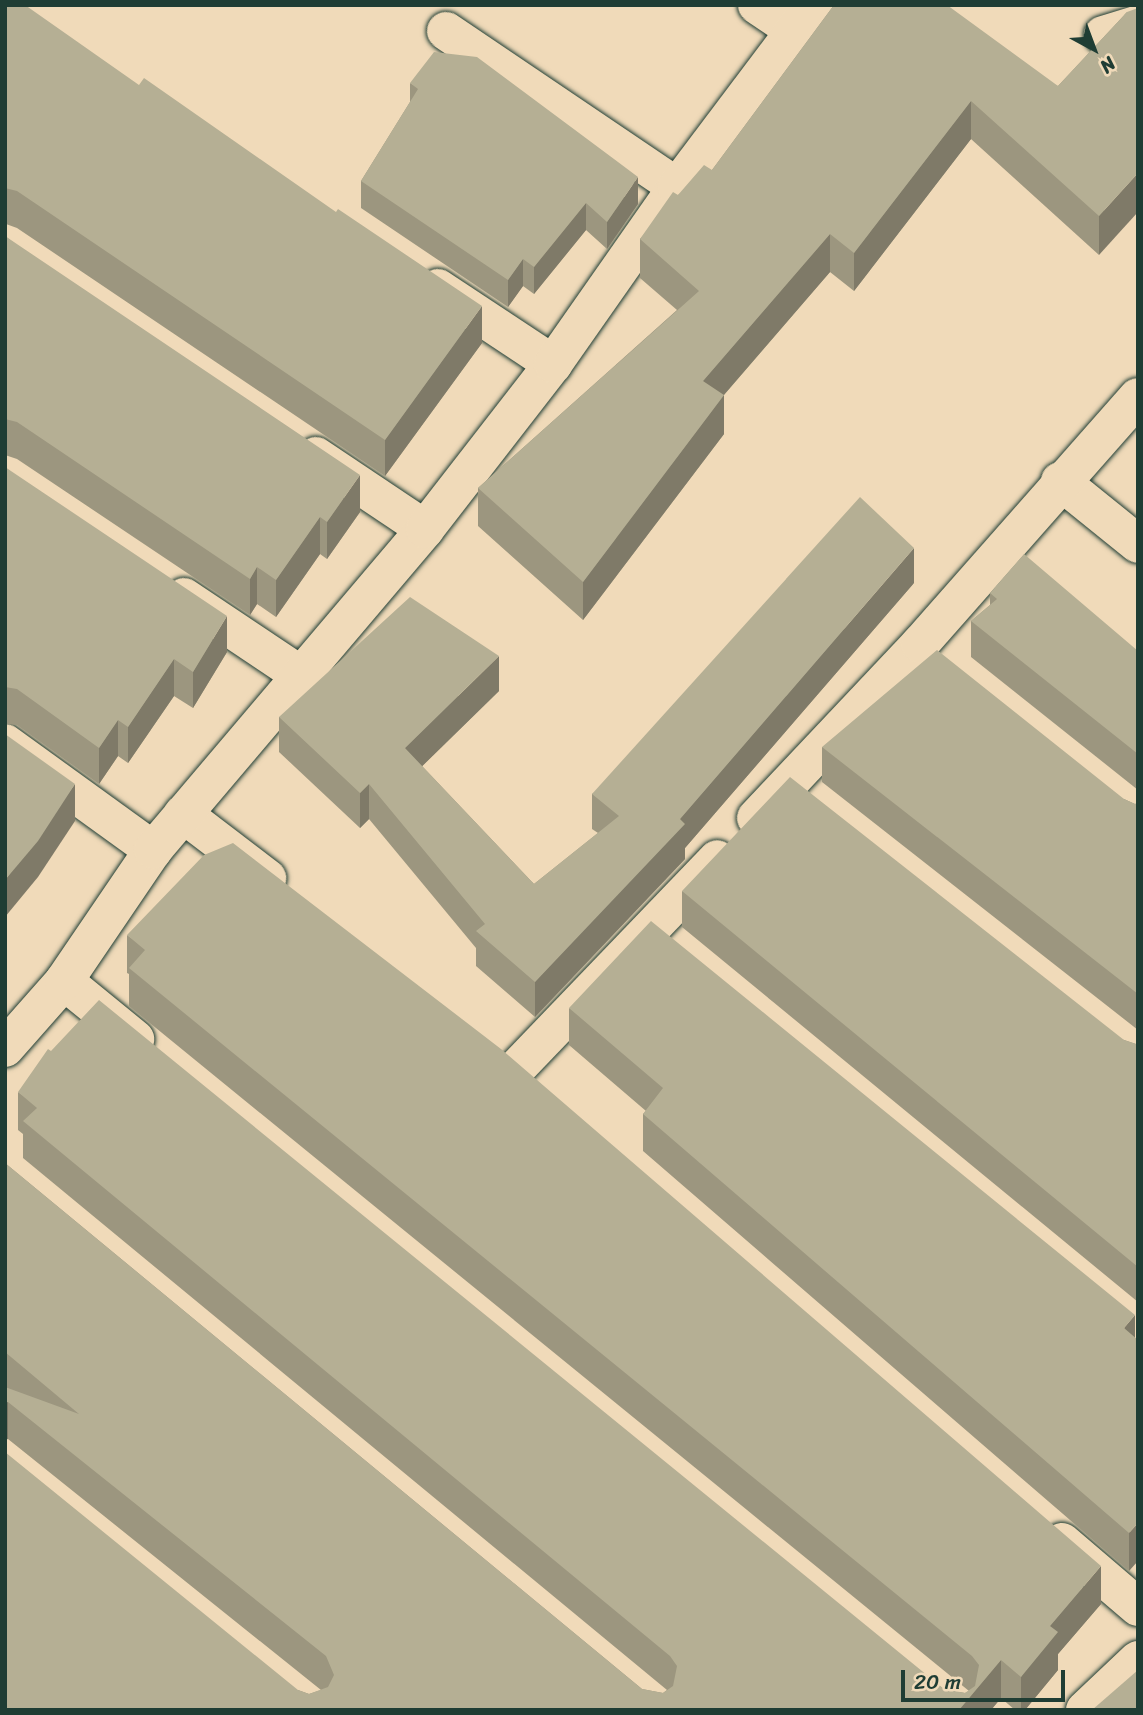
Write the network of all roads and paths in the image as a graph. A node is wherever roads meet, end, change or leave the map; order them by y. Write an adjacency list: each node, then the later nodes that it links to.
1 (757, 5): 2 (street)
2 (804, 18): 4 (street)
3 (446, 31): 4 (street)
4 (677, 187): 6 (street)
5 (413, 271): 6 (street)
6 (553, 364): 10 (street)
7 (1138, 397): 9 (street)
8 (289, 438): 10 (street)
9 (1060, 481): 11 (street); 13 (street)
10 (425, 530): 15 (street)
11 (1138, 544)
12 (152, 576): 15 (street)
13 (920, 644): 14 (street); 17 (street)
14 (952, 670)
15 (299, 674): 19 (street)
16 (5, 743): 20 (street)
17 (789, 784): 18 (street); 22 (street)
18 (822, 810)
19 (183, 814): 20 (street); 21 (street)
20 (153, 850): 24 (street)
21 (294, 900)
22 (650, 929): 23 (street); 28 (street)
23 (681, 956)
24 (64, 981): 25 (street); 27 (street)
25 (12, 1027)
26 (482, 1045): 28 (street)
27 (161, 1060)
28 (515, 1070): 29 (street)
29 (547, 1098)
30 (1032, 1516): 31 (street)
31 (1138, 1607)
32 (1138, 1660): 33 (street)
33 (1085, 1710)

